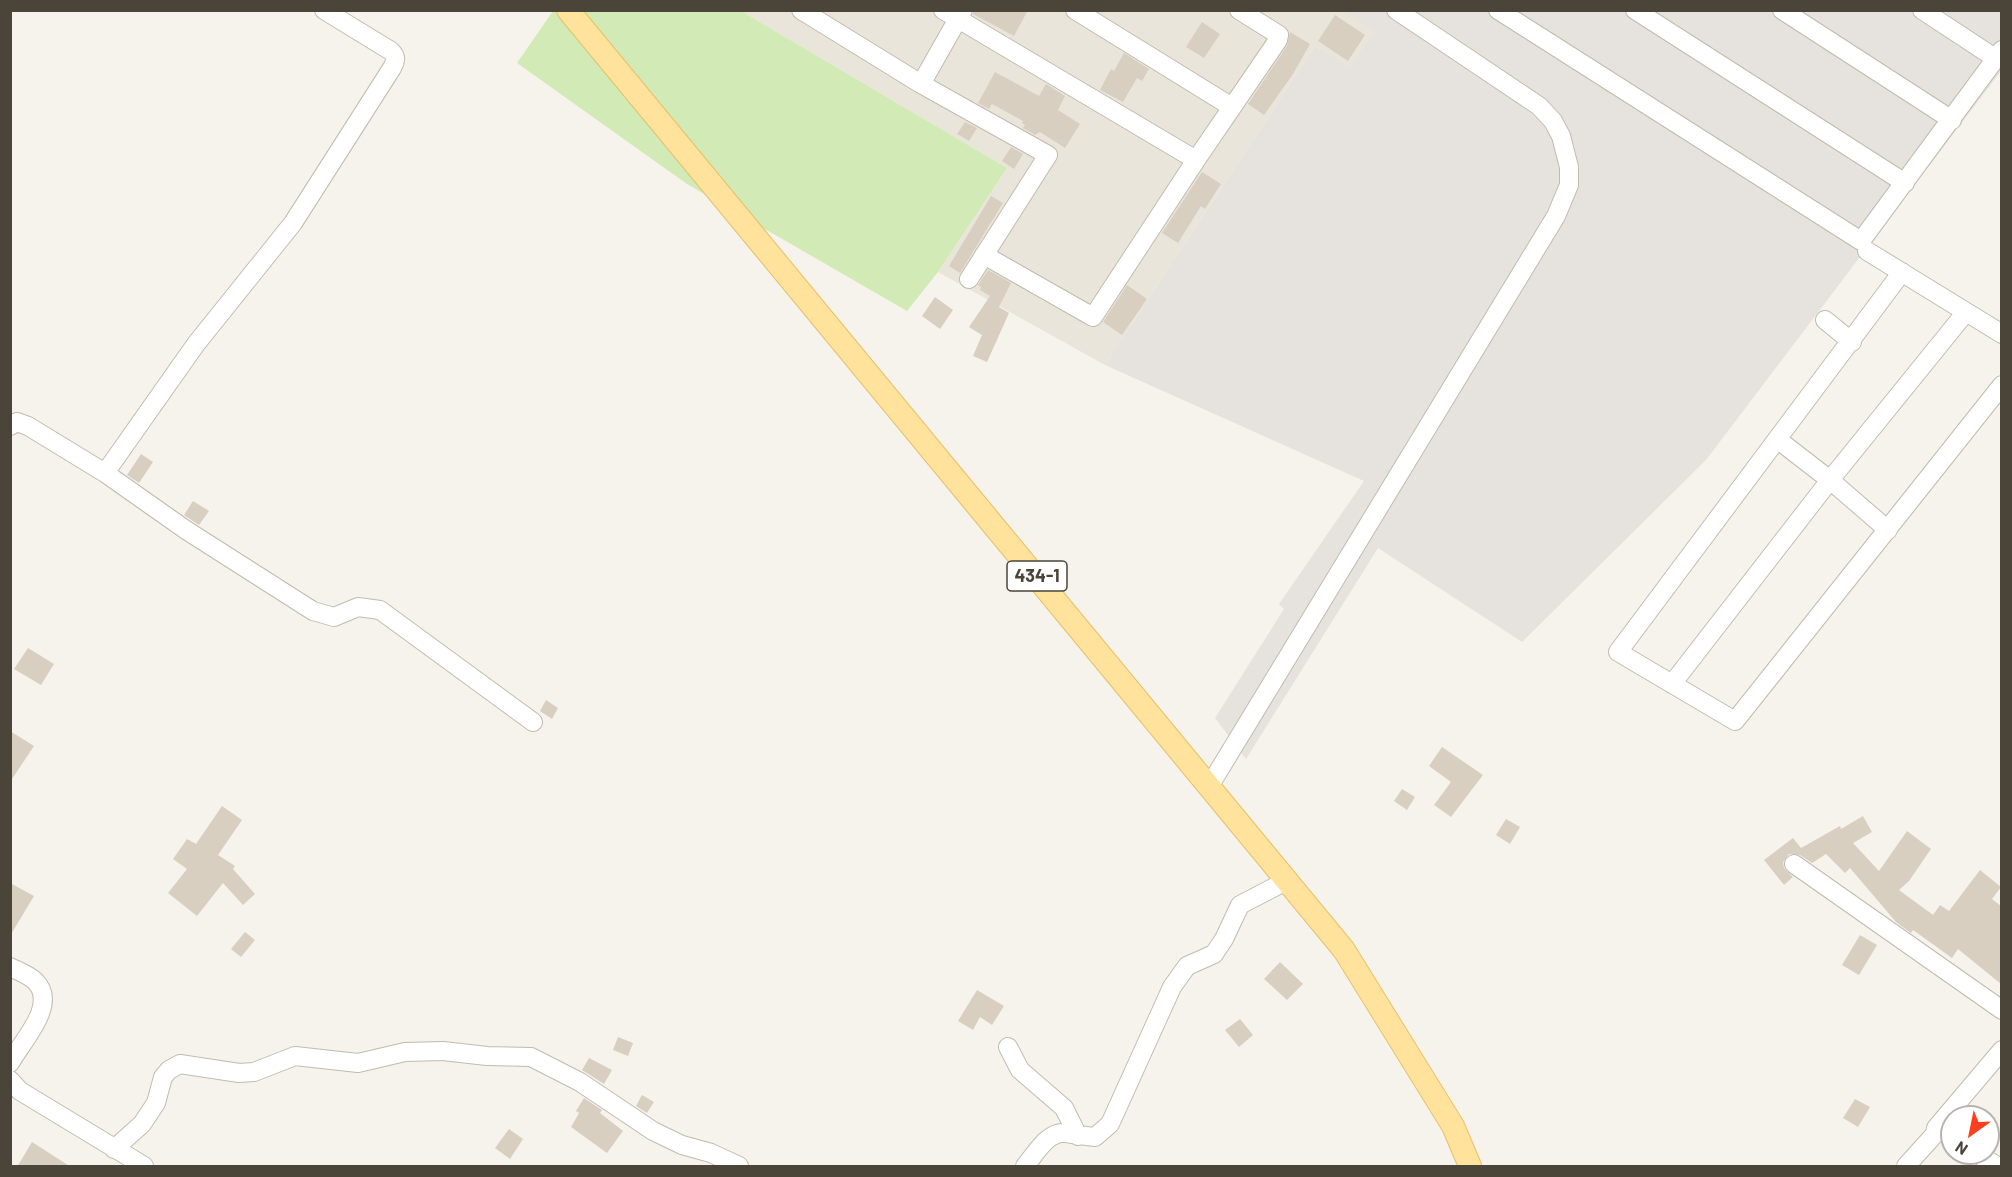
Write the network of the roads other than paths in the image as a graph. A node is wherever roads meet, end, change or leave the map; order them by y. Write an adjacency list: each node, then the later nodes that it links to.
1 (324, 10): 29 (street)
2 (568, 10): 34 (main road, 434-1)
3 (801, 10): 13 (street)
4 (1075, 10): 14 (street)
5 (1239, 10): 14 (street)
6 (1396, 10): 34 (street)
7 (1498, 10): 17 (street)
8 (1635, 10): 17 (street)
9 (1782, 10): 15 (street)
10 (1922, 10): 12 (street)
11 (955, 13): 13 (street); 16 (street)
12 (1998, 54): 15 (street)
13 (921, 84): 19 (street)
14 (1232, 107): 16 (street)
15 (1952, 120): 17 (street)
16 (1196, 160): 19 (street)
17 (1905, 183)
18 (1867, 251): 20 (street)
19 (984, 255): 21 (street)
20 (1902, 272): 22 (street); 25 (street)
21 (969, 279)
22 (1966, 312): 24 (street); 30 (street)
23 (1825, 320): 25 (street)
24 (2001, 334)
25 (1852, 342): 28 (street)
26 (2001, 386): 31 (street)
27 (10, 426): 29 (street)
28 (1777, 438): 30 (street); 32 (street)
29 (105, 473): 33 (street)
30 (1830, 480): 31 (street); 32 (street)
31 (1888, 530): 32 (street)
32 (1672, 684)
33 (533, 722)
34 (1210, 785): 36 (main road, 434-1)
35 (1794, 864): 38 (street)
36 (1288, 880): 44 (street); 50 (main road, 434-1)
37 (10, 967): 41 (street)
38 (2001, 1010)
39 (1008, 1047): 44 (street)
40 (2001, 1050): 43 (street)
41 (10, 1063)
42 (10, 1080): 46 (street)
43 (1955, 1105)
44 (1078, 1136): 49 (street)
45 (1940, 1139): 51 (street)
46 (114, 1149): 47 (street); 48 (street)
47 (144, 1167)
48 (739, 1167)
49 (1025, 1167)
50 (1470, 1167)
51 (1906, 1167)

